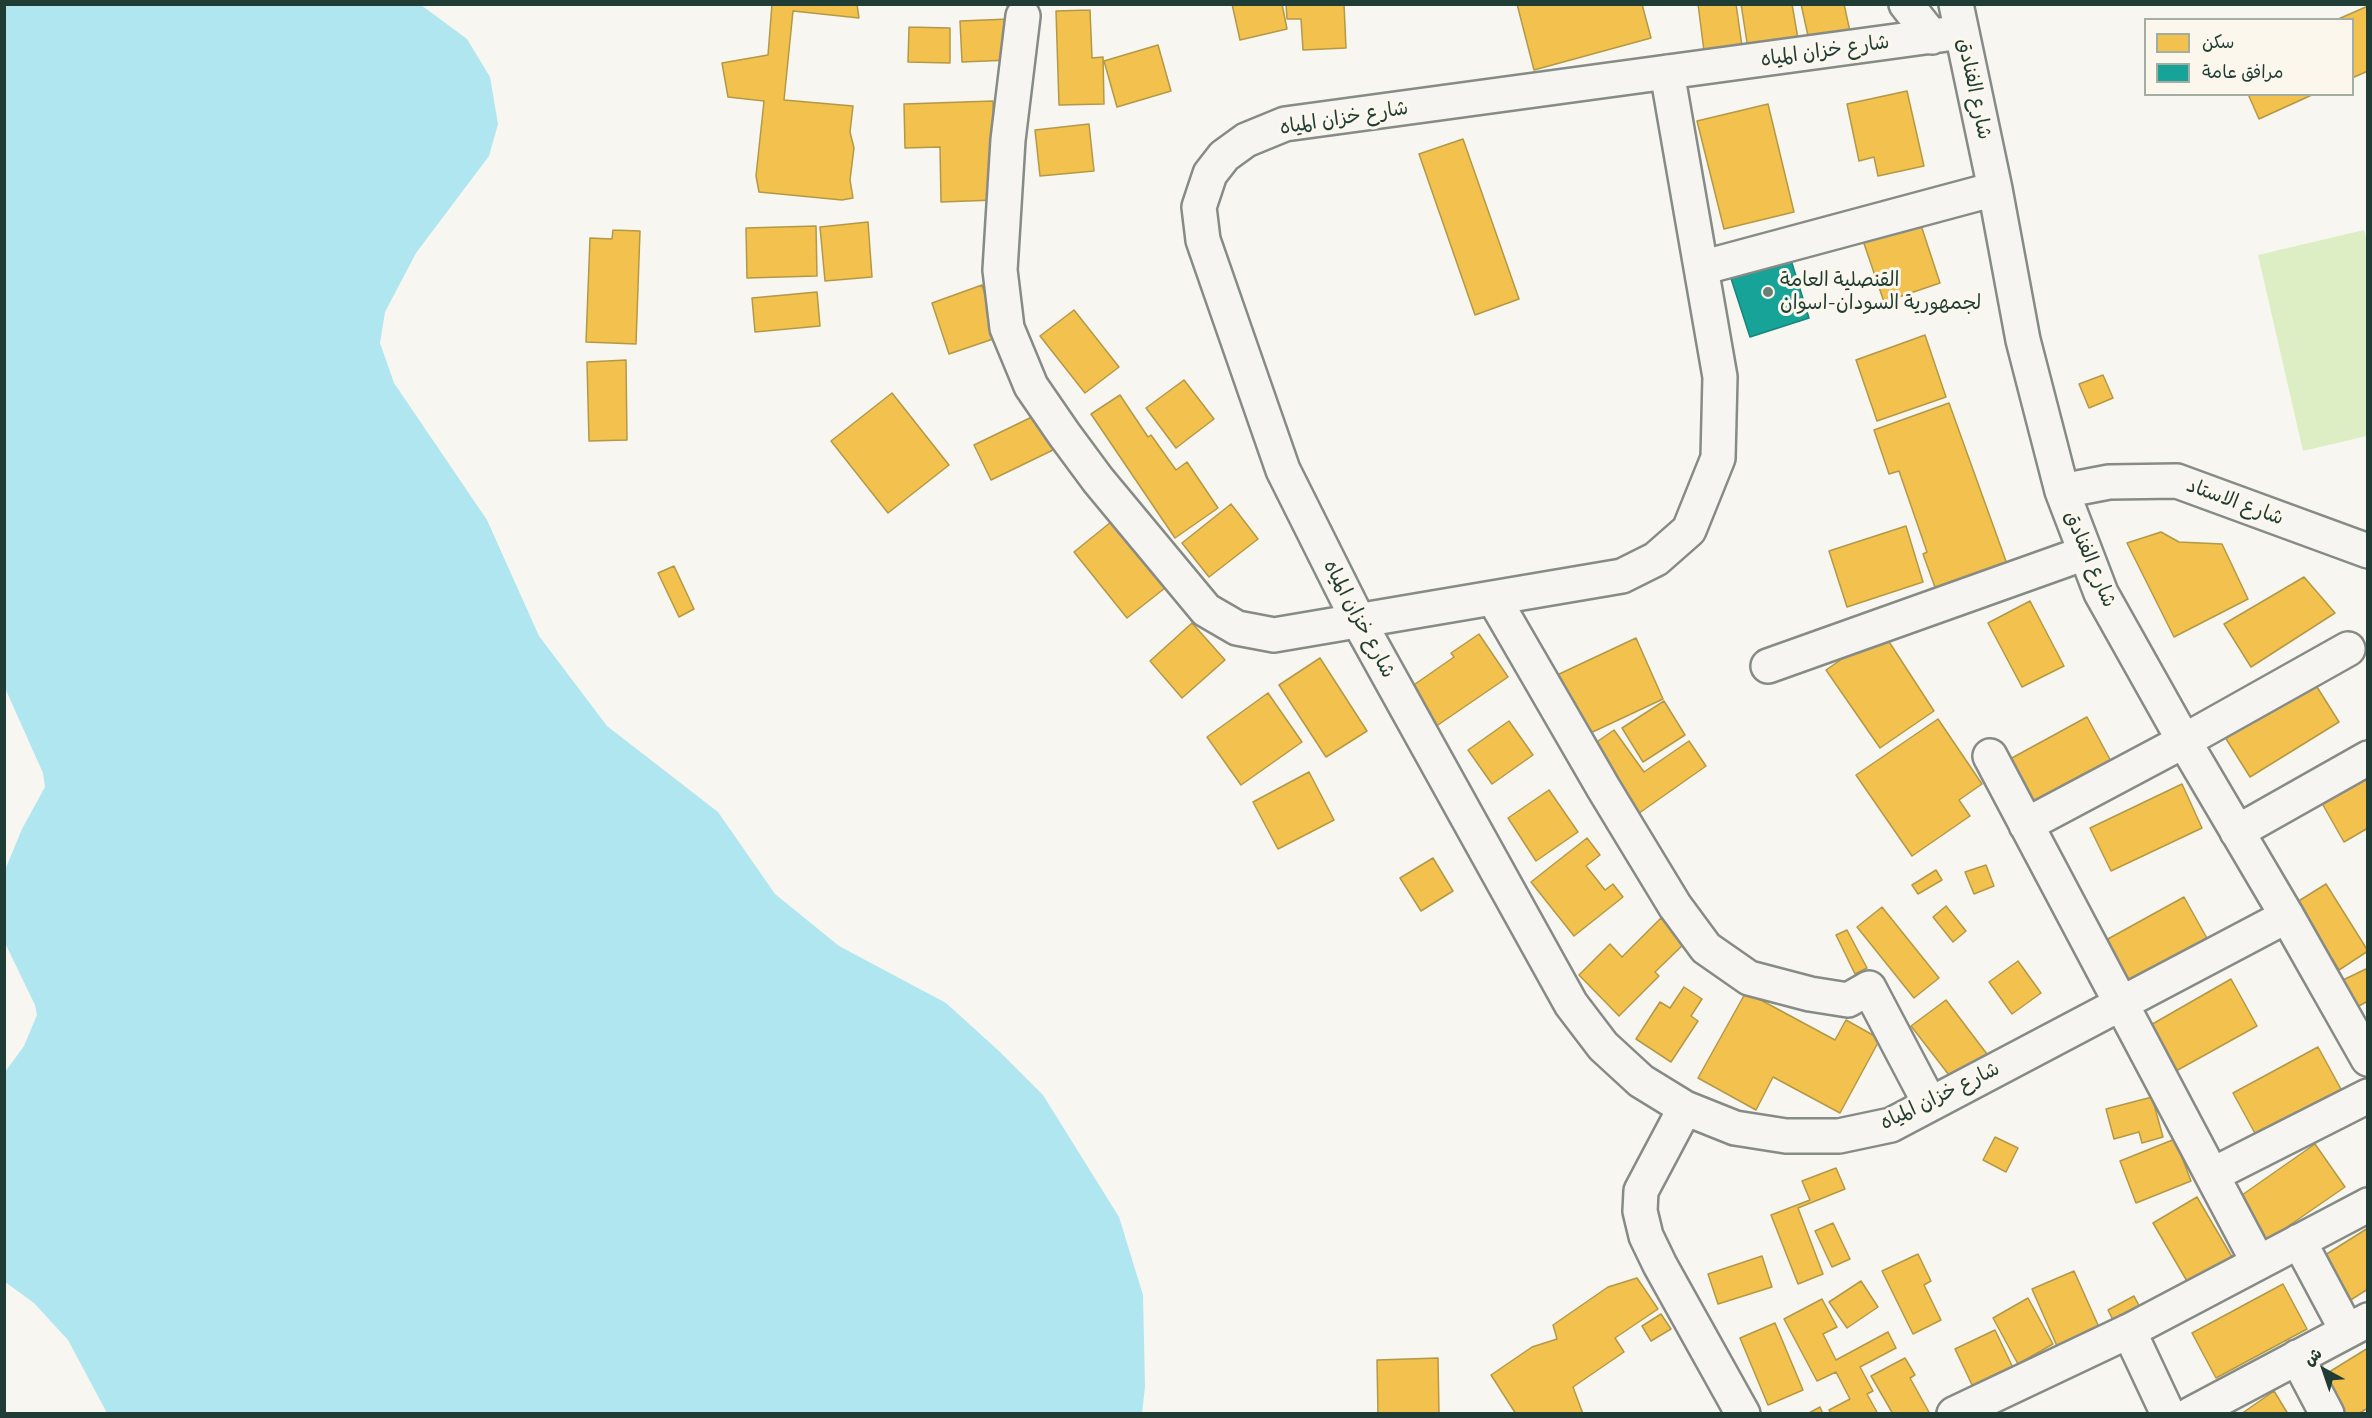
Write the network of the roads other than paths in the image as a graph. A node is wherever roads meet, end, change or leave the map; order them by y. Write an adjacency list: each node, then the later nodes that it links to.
1 (1906, 4): 3 (street)
2 (1023, 16): 11 (street)
3 (1950, 25): 4 (street, شارع خزان المياه); 5 (street, شارع الفنادق)
4 (1667, 72): 6 (street); 11 (street, شارع خزان المياه)
5 (1995, 189): 6 (street); 7 (street, شارع الفنادق)
6 (1701, 268): 10 (street)
7 (2062, 491): 8 (street, شارع الاستاد); 9 (street, شارع الفنادق)
8 (2367, 551)
9 (2085, 553): 13 (street); 14 (street, شارع الفنادق)
10 (1494, 599): 11 (street); 23 (street)
11 (1359, 622): 24 (street, شارع خزان المياه)
12 (2348, 649): 14 (street)
13 (1768, 666)
14 (2184, 741): 17 (street); 18 (street, شارع الفنادق)
15 (1990, 756): 17 (street)
16 (2367, 758): 18 (street)
17 (2026, 825): 20 (street)
18 (2236, 832): 19 (street, شارع الفنادق)
19 (2287, 916): 20 (street, شارع خزان المياه); 21 (street, شارع الفنادق)
20 (2121, 1003): 23 (street, شارع خزان المياه); 25 (street)
21 (2367, 1059)
22 (2367, 1096): 25 (street)
23 (1930, 1104): 24 (street, شارع خزان المياه)
24 (1685, 1108): 32 (street)
25 (2212, 1175): 28 (street)
26 (2367, 1205): 27 (street)
27 (2299, 1241): 28 (street); 29 (street)
28 (2258, 1262): 30 (street)
29 (2357, 1326): 31 (street)
30 (2129, 1331): 33 (street); 34 (street)
31 (2297, 1357): 35 (street); 36 (street)
32 (1743, 1413)
33 (1954, 1413)
34 (2168, 1413)
35 (2191, 1413)
36 (2327, 1413)

